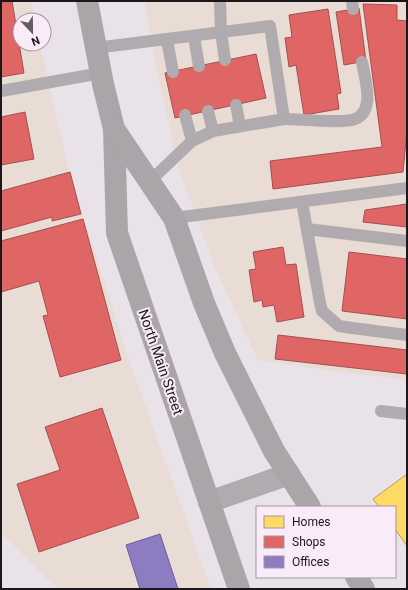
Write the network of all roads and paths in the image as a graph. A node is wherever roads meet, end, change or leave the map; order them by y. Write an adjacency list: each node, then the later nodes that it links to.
1 (87, 1): 6 (main road, North Main Street)
2 (220, 1): 3 (lane)
3 (221, 32): 4 (lane); 7 (lane); 16 (lane)
4 (194, 37): 5 (lane); 9 (lane)
5 (167, 40): 6 (lane); 10 (lane)
6 (95, 48): 11 (main road, North Main Street)
7 (226, 60)
8 (362, 62): 16 (lane)
9 (199, 66)
10 (173, 72)
11 (101, 73): 12 (lane); 18 (main road, North Main Street)
12 (1, 91)
13 (236, 104): 17 (lane)
14 (208, 111): 19 (lane)
15 (185, 115): 20 (lane)
16 (284, 119): 17 (lane)
17 (240, 126): 19 (lane)
18 (114, 129): 21 (main road, North Main Street); 31 (main road, North Main Street)
19 (213, 132): 20 (lane)
20 (192, 141): 21 (lane)
21 (150, 181): 24 (main road, North Main Street)
22 (407, 188): 23 (lane)
23 (302, 202): 24 (lane); 25 (lane)
24 (174, 218): 30 (main road, North Main Street)
25 (307, 230): 26 (lane); 27 (lane)
26 (407, 241)
27 (407, 335)
28 (381, 411): 29 (lane)
29 (407, 414)
30 (289, 474): 31 (street); 32 (main road, North Main Street)
31 (209, 502): 34 (main road, North Main Street)
32 (309, 506)
33 (357, 578): 35 (main road)
34 (239, 589)
35 (364, 589)

